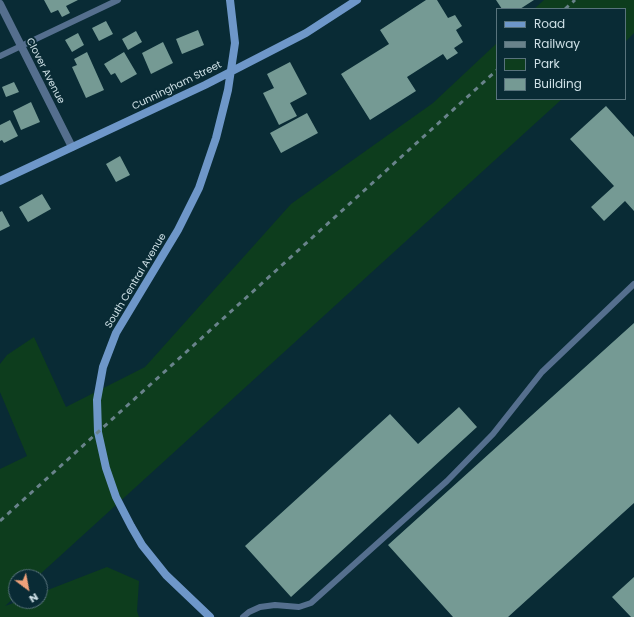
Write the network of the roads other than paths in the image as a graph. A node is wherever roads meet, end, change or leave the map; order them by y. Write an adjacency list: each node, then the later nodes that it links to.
1 (118, 0): 5 (lane)
2 (230, 0): 7 (main road, South Central Avenue)
3 (357, 0): 7 (main road, Cunningham Street)
4 (0, 4): 5 (street, Clover Avenue)
5 (21, 46): 6 (lane); 8 (street, Clover Avenue)
6 (0, 56)
7 (231, 71): 8 (main road, Cunningham Street); 11 (main road, South Central Avenue)
8 (72, 147): 9 (main road, Cunningham Street)
9 (0, 181)
10 (634, 284): 12 (lane)
11 (210, 617)
12 (243, 617)

